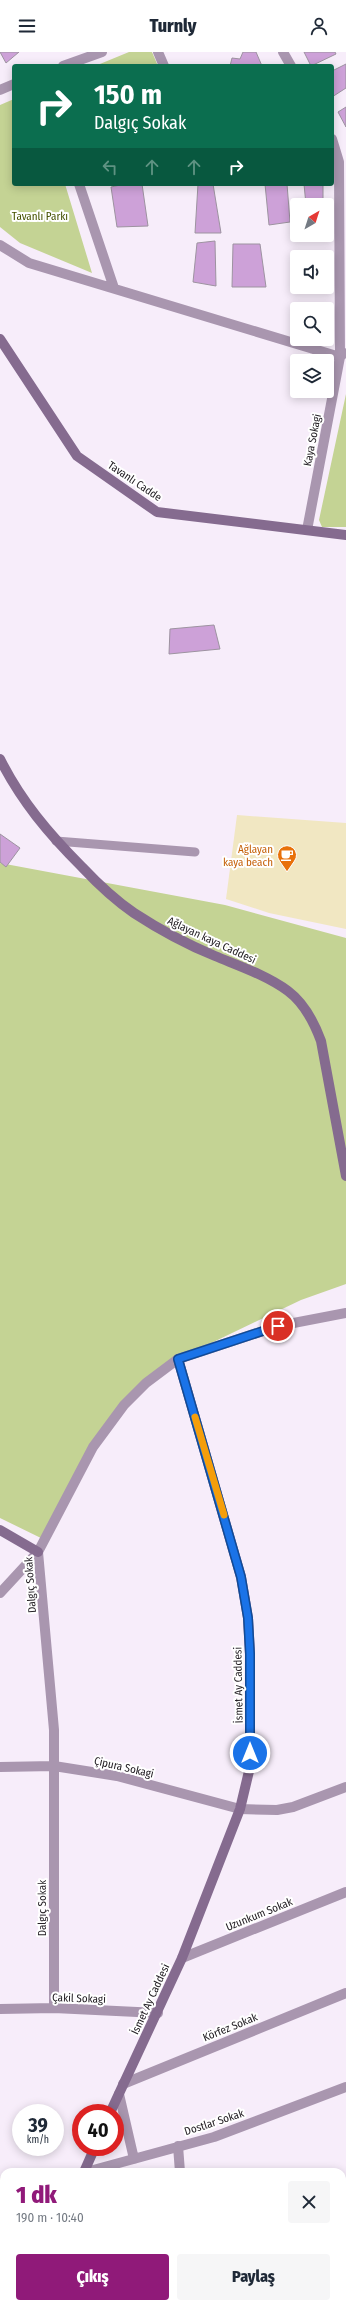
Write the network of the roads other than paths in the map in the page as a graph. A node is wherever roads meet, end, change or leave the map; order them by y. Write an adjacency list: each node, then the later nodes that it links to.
1 (102, 52): 4 (street)
2 (158, 52): 5 (street)
3 (283, 52): 6 (street)
4 (69, 64)
5 (163, 64)
6 (290, 64)
7 (12, 85): 8 (street)
8 (0, 90)
9 (334, 146): 10 (street, Kaya Sokagi)
10 (339, 162): 15 (street, Kaya Sokagi)
11 (80, 186): 13 (street)
12 (0, 245): 13 (street)
13 (114, 288): 15 (street)
14 (0, 340): 16 (street, Tavanlı Cadde)
15 (343, 354): 16 (street, Kaya Sokagi)
16 (307, 530): 17 (street, Tavanlı Cadde)
17 (346, 535)
18 (0, 759): 19 (street, Ağlayan kaya Caddesi)
19 (56, 841): 20 (lane); 21 (street, Ağlayan kaya Caddesi)
20 (195, 852)
21 (346, 1176)
22 (346, 1313): 23 (street, Dalgıç Sokak)
23 (178, 1359): 25 (street, Dalgıç Sokak); 30 (street, İsmet Ay Caddesi)
24 (0, 1530): 25 (street)
25 (38, 1552): 26 (street); 27 (street, Dalgıç Sokak)
26 (0, 1593)
27 (54, 1766): 28 (street, Çipura Sokagi); 30 (street, Çipura Sokagi); 34 (street, Dalgıç Sokak)
28 (0, 1767)
29 (346, 1787): 30 (street, Çipura Sokagi)
30 (240, 1809): 32 (street, İsmet Ay Caddesi)
31 (346, 1892): 32 (street, Uzunkum Sokak)
32 (182, 1958): 36 (street, İsmet Ay Caddesi)
33 (346, 1993): 38 (street, Körfez Sokak)
34 (54, 2008): 35 (street, Çakil Sokagi); 36 (street, Çakil Sokagi)
35 (0, 2009)
36 (158, 2013): 38 (street, İsmet Ay Caddesi)
37 (346, 2087): 40 (street, Dostlar Sokak)
38 (121, 2089): 39 (street, İsmet Ay Caddesi); 42 (street)
39 (114, 2104)
40 (178, 2146): 42 (street, Dostlar Sokak); 45 (street)
41 (91, 2156): 43 (street)
42 (134, 2159): 44 (street, Dostlar Sokak)
43 (87, 2168)
44 (100, 2168)
45 (180, 2168)

